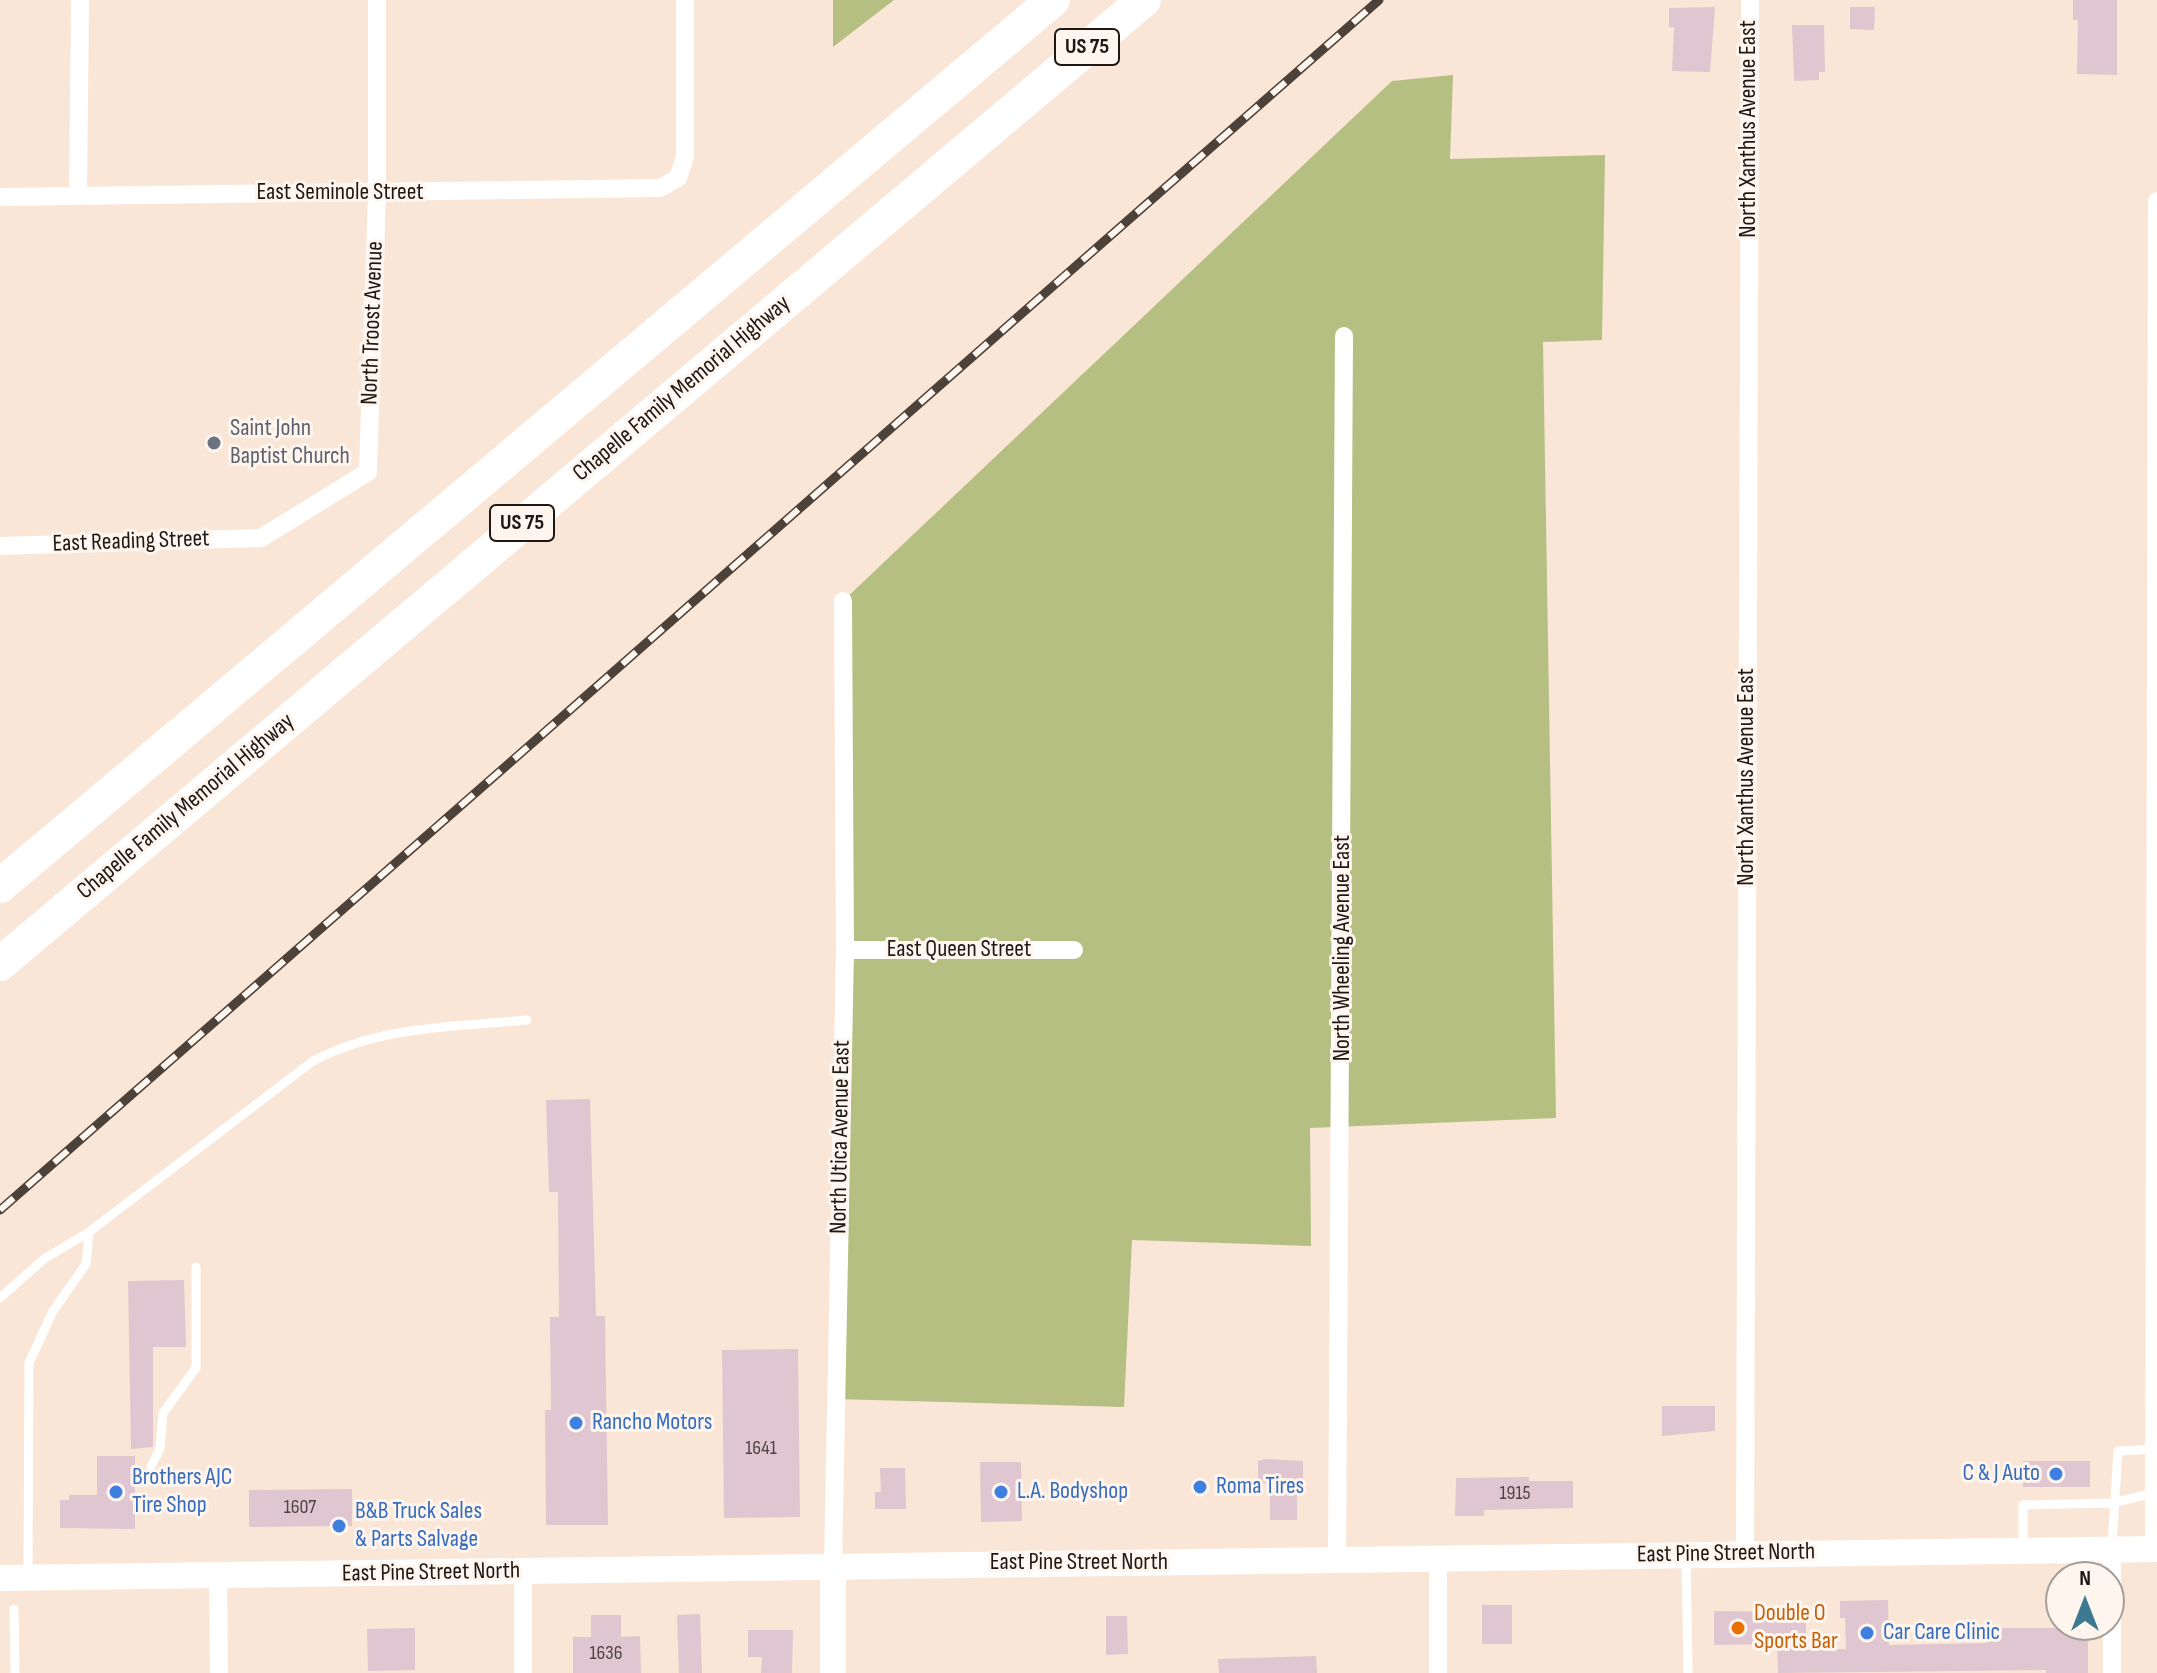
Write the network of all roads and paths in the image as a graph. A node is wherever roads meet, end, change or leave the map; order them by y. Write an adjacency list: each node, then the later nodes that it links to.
1 (80, 0): 7 (street)
2 (377, 0): 8 (street, North Troost Avenue)
3 (685, 0): 8 (street, East Seminole Street)
4 (1053, 0): 15 (highway, US 75)
5 (1144, 0): 20 (highway, Chapelle Family Memorial Highway / US 75)
6 (1750, 0): 32 (street, North Xanthus Avenue East)
7 (78, 194): 8 (street, East Seminole Street); 9 (street, East Seminole Street)
8 (377, 194): 12 (street, North Troost Avenue)
9 (0, 197)
10 (2157, 201): 25 (street)
11 (1344, 336): 35 (street, North Wheeling Avenue East)
12 (261, 538): 13 (street, East Reading Street)
13 (0, 546)
14 (843, 601): 18 (street, North Utica Avenue East)
15 (136, 771): 16 (highway); 17 (highway, US 75)
16 (0, 864)
17 (0, 886)
18 (845, 950): 19 (street, East Queen Street); 36 (street, North Utica Avenue East)
19 (1074, 950)
20 (5, 961)
21 (527, 1020): 22 (lane)
22 (89, 1232): 24 (lane); 40 (lane)
23 (196, 1267): 26 (lane)
24 (0, 1298)
25 (2154, 1449): 27 (street); 28 (lane)
26 (151, 1466)
27 (2154, 1493): 28 (lane); 30 (street)
28 (2112, 1503): 29 (lane); 31 (lane)
29 (2112, 1549): 30 (main road, East Pine Street North); 31 (main road, East Pine Street North); 48 (street)
30 (2156, 1549)
31 (2023, 1550): 32 (main road, East Pine Street North)
32 (1745, 1554): 33 (main road, East Pine Street North)
33 (1686, 1555): 34 (main road, East Pine Street North); 47 (lane)
34 (1438, 1559): 35 (main road, East Pine Street North); 46 (street)
35 (1337, 1560): 36 (main road, East Pine Street North)
36 (833, 1566): 37 (main road, East Pine Street North); 45 (main road, North Utica Avenue East)
37 (523, 1571): 38 (main road, East Pine Street North); 44 (street)
38 (218, 1575): 40 (main road, East Pine Street North); 43 (street)
39 (0, 1578): 40 (main road, East Pine Street North)
40 (28, 1578)
41 (14, 1609): 42 (lane)
42 (15, 1673)
43 (219, 1673)
44 (523, 1673)
45 (833, 1673)
46 (1438, 1673)
47 (1688, 1673)
48 (2112, 1673)

